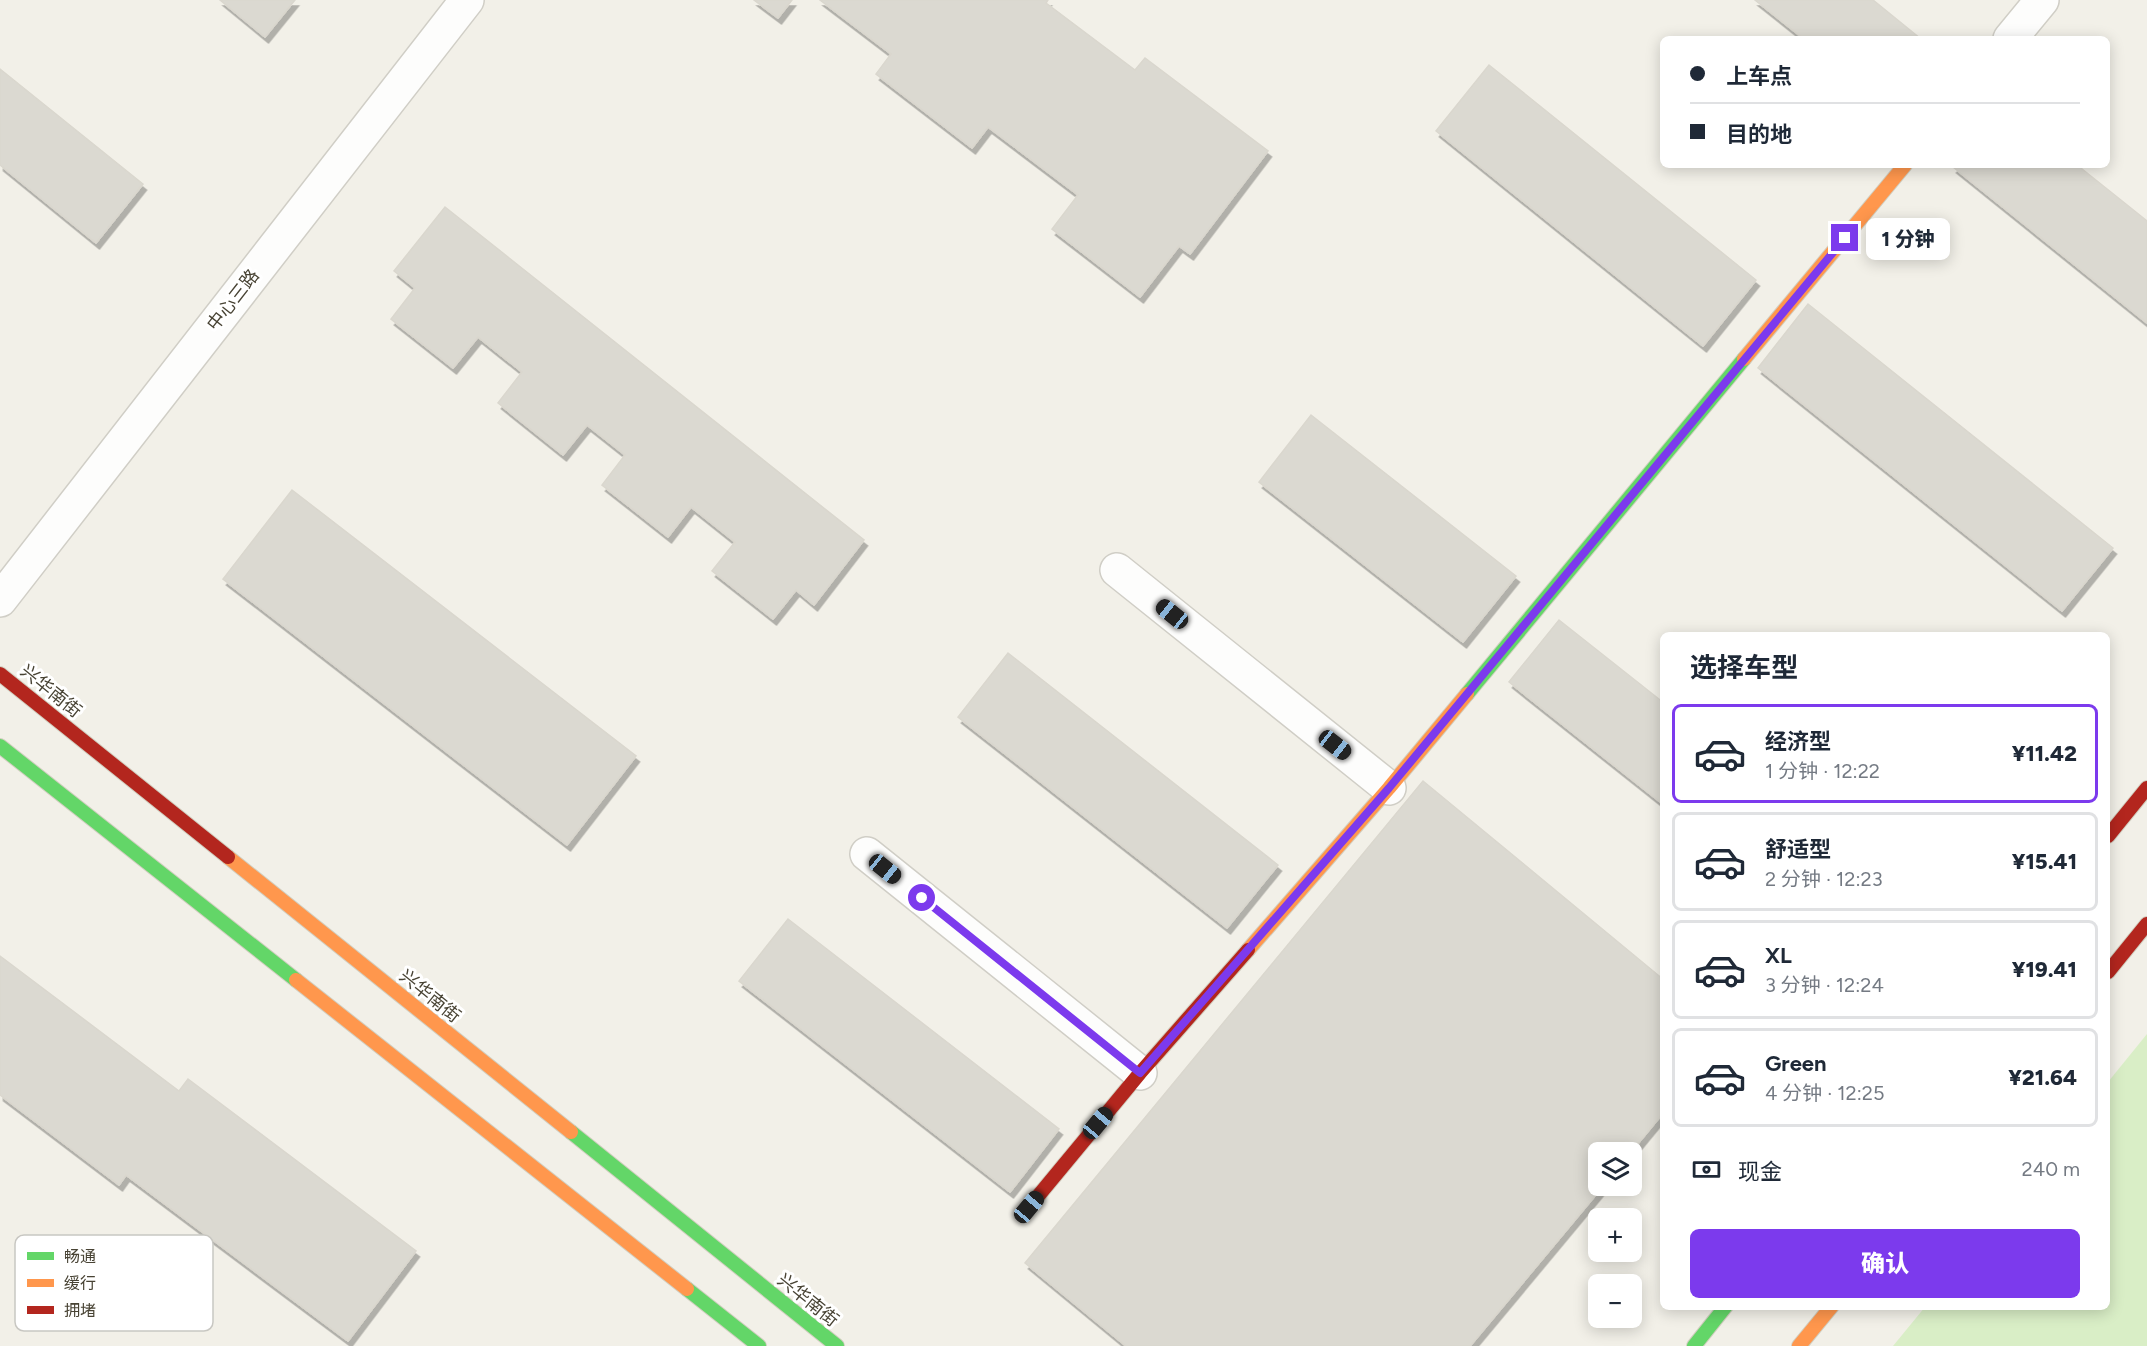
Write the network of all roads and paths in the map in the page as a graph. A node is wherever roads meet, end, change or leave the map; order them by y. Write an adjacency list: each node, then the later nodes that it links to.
1 (466, 0): 6 (street, 中心三路)
2 (2042, 0): 3 (street)
3 (2012, 36)
4 (1903, 168): 9 (main road)
5 (1117, 570): 9 (street)
6 (0, 600)
7 (0, 674): 20 (main road, 兴华南街)
8 (0, 746): 19 (main road)
9 (1389, 788): 15 (main road)
10 (2147, 788): 11 (main road)
11 (2110, 834)
12 (867, 854): 15 (street)
13 (2147, 924): 14 (main road)
14 (2110, 970)
15 (1140, 1073): 16 (main road)
16 (1029, 1207)
17 (1723, 1310): 21 (main road)
18 (1829, 1310): 22 (main road)
19 (759, 1346)
20 (837, 1346)
21 (1694, 1346)
22 (1799, 1346)

